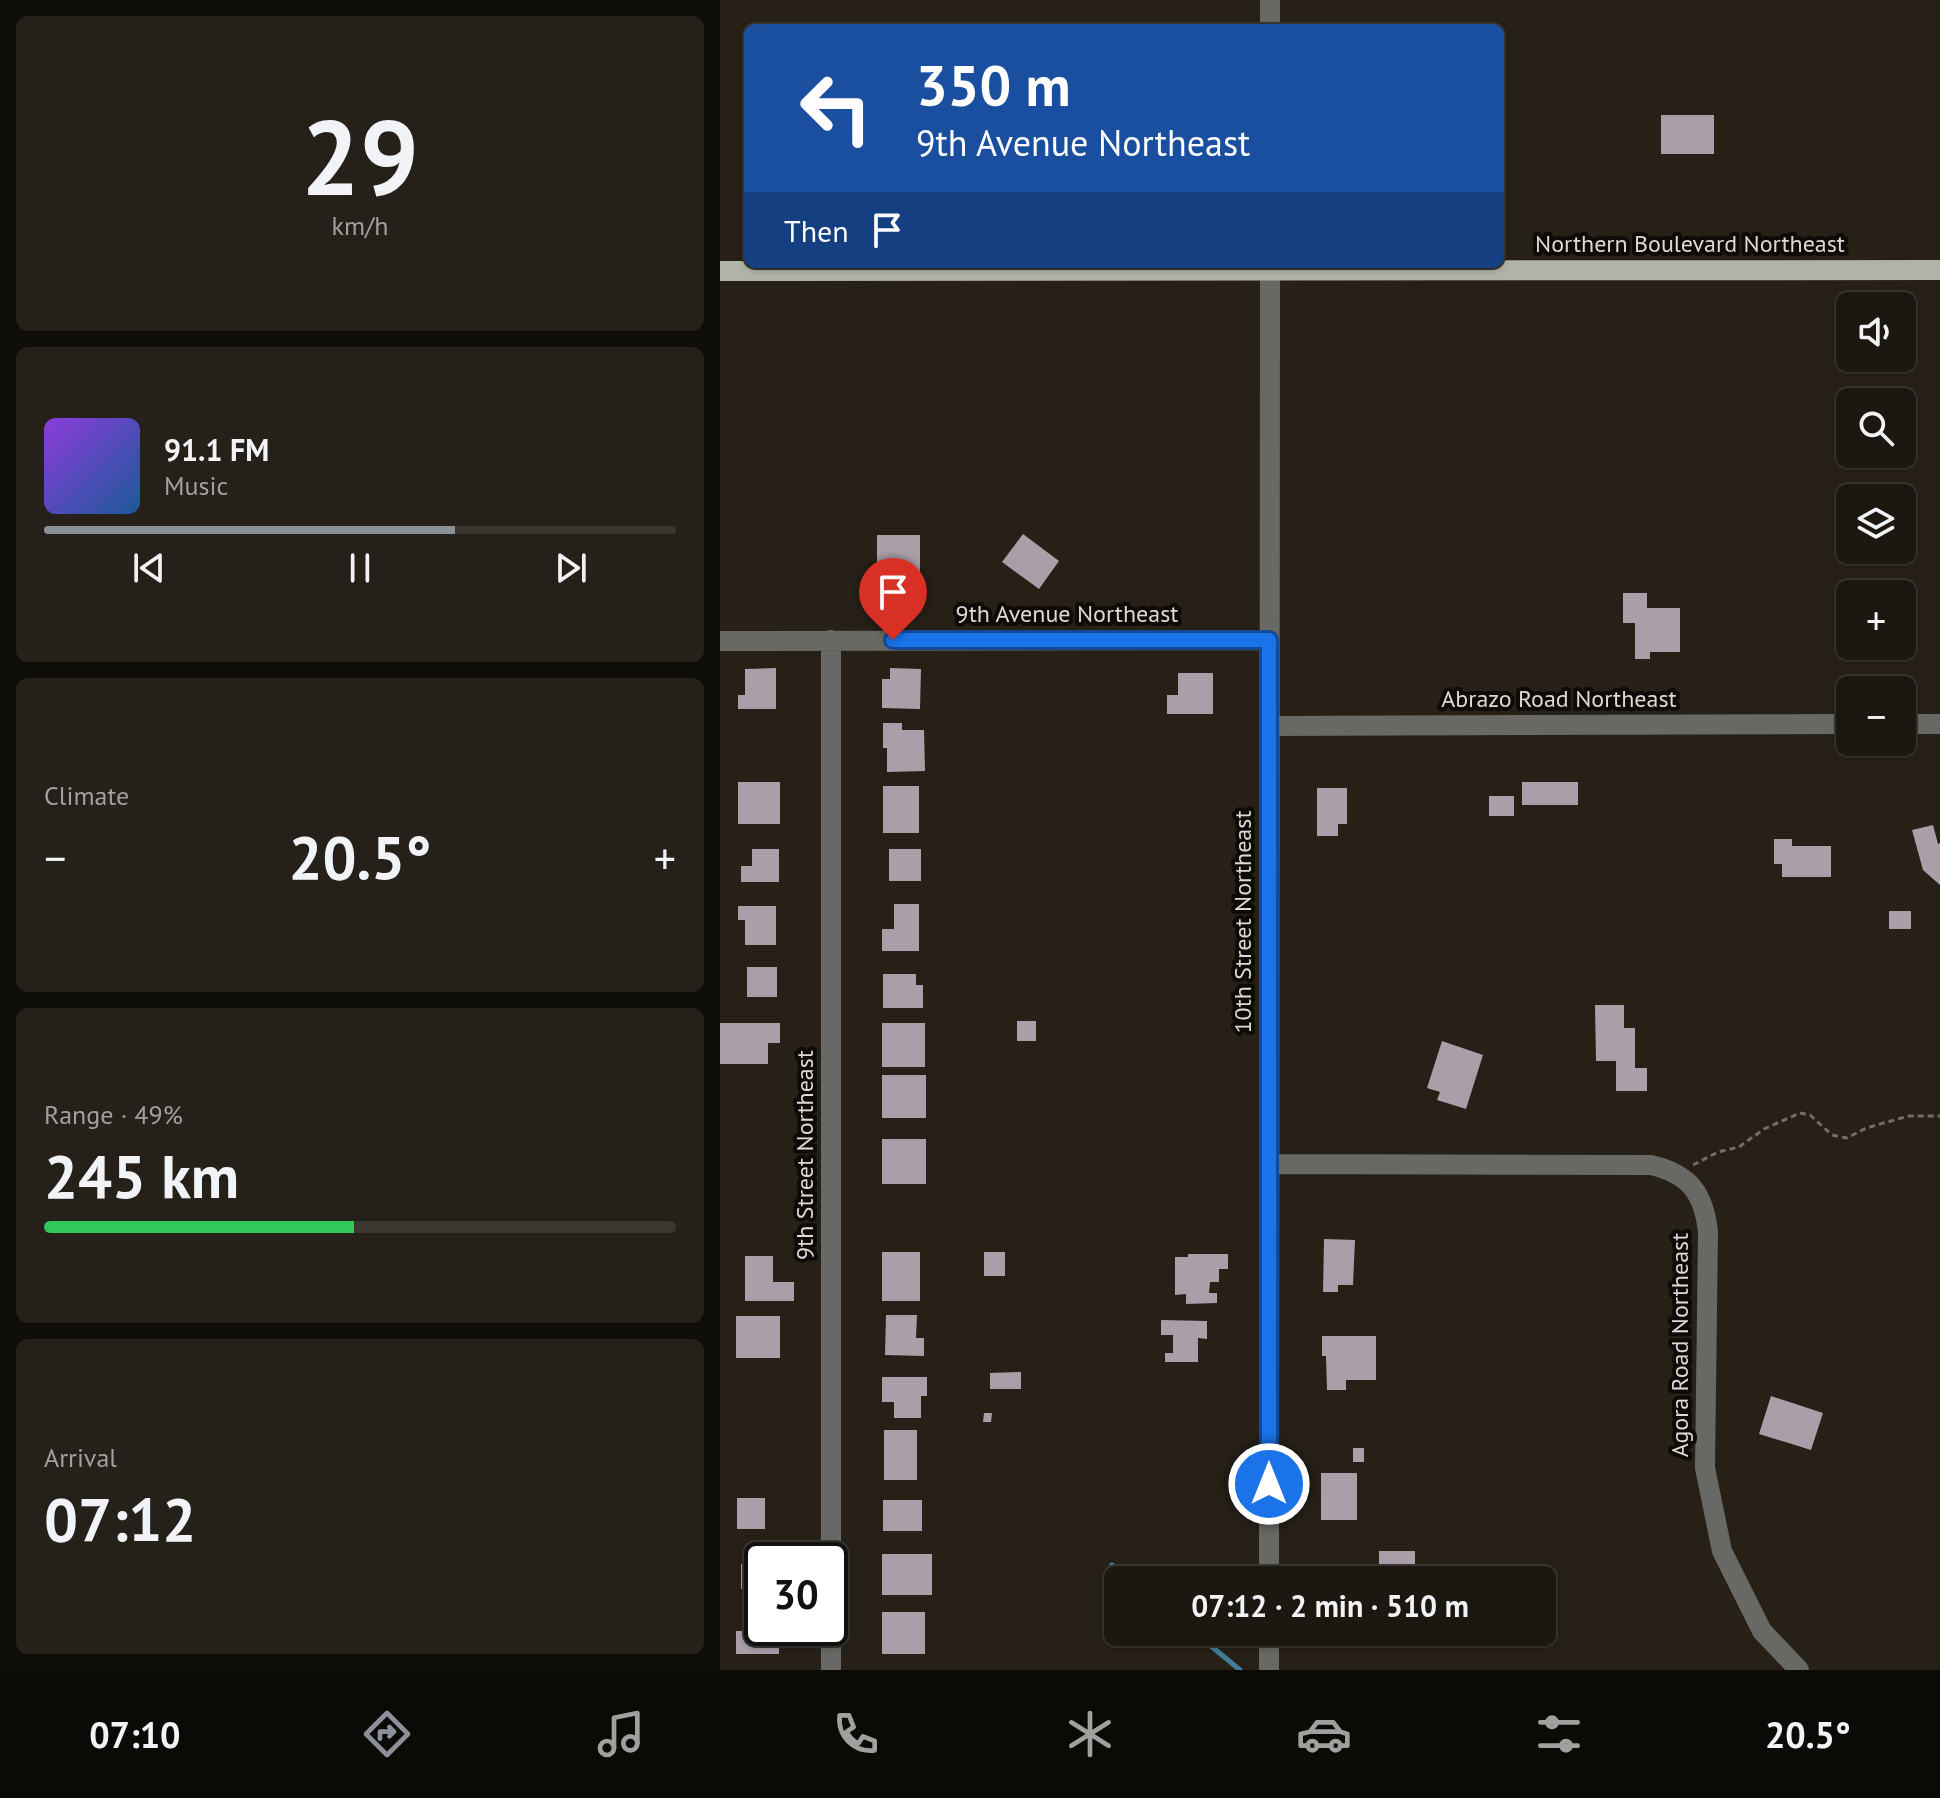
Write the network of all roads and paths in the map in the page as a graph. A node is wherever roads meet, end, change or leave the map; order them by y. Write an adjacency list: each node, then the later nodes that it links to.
1 (1270, 0): 2 (street)
2 (1270, 24)
3 (1270, 268): 4 (main road, Northern Boulevard Northeast); 5 (main road, Northern Boulevard Northeast); 7 (street, 10th Street Northeast)
4 (1940, 270)
5 (720, 271)
6 (831, 640): 7 (street, 9th Avenue Northeast); 8 (street, 9th Avenue Northeast); 18 (street, 9th Street Northeast)
7 (1269, 640): 12 (street, 10th Street Northeast)
8 (720, 641)
9 (1836, 724): 12 (street, Abrazo Road Northeast)
10 (1916, 724): 11 (street)
11 (1940, 724)
12 (1269, 726): 14 (street, 10th Street Northeast)
13 (1940, 1116): 15 (path)
14 (1269, 1164): 15 (street); 16 (street, 10th Street Northeast)
15 (1681, 1175): 20 (street, Agora Road Northeast)
16 (1269, 1566)
17 (1269, 1646): 19 (street)
18 (831, 1670)
19 (1269, 1670)
20 (1799, 1670)

